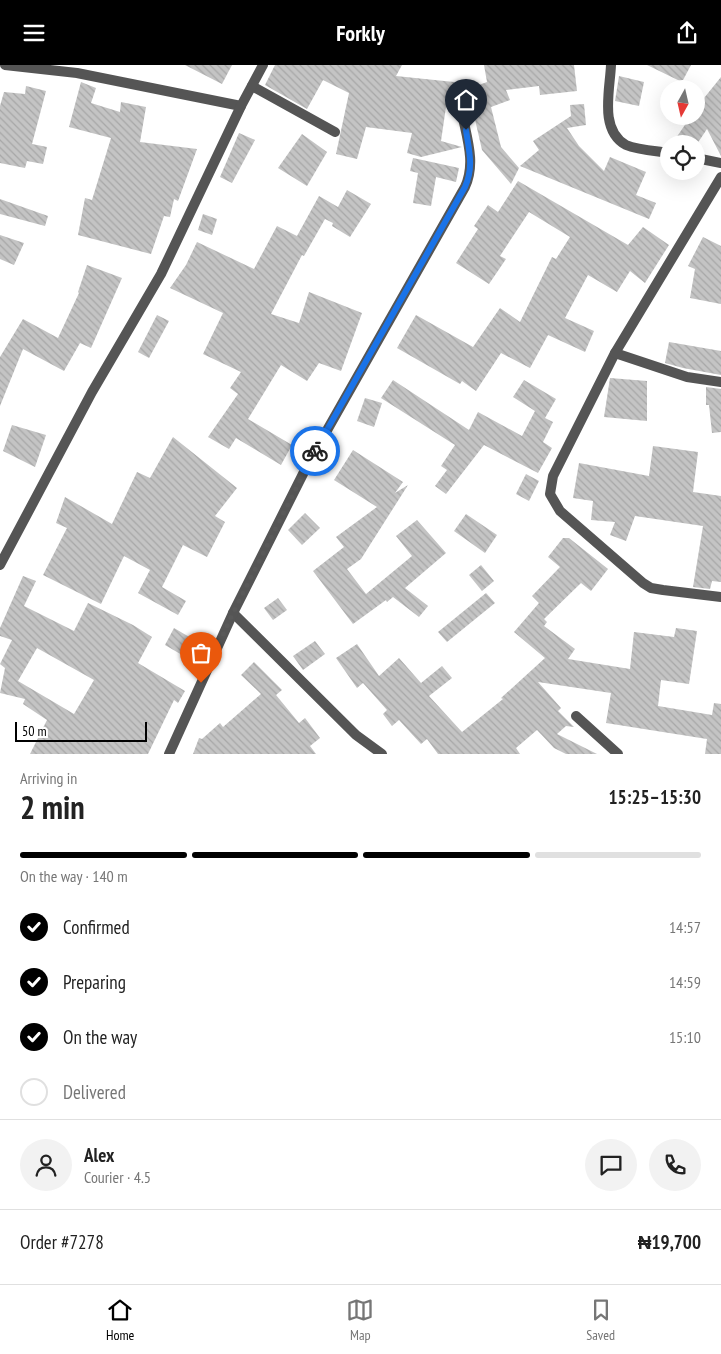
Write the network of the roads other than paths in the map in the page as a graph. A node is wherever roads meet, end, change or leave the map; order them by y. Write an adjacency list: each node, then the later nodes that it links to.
1 (5, 65): 5 (street)
2 (263, 65): 4 (street)
3 (611, 65): 8 (street)
4 (252, 86): 5 (street); 7 (street)
5 (241, 106): 14 (street)
6 (462, 113): 16 (street)
7 (335, 133)
8 (660, 151)
9 (705, 160): 10 (street)
10 (721, 163)
11 (721, 177): 12 (street)
12 (615, 353): 13 (street); 15 (street)
13 (721, 382)
14 (0, 565)
15 (721, 597)
16 (233, 613): 18 (street); 19 (street)
17 (576, 716): 20 (street)
18 (169, 754)
19 (382, 754)
20 (618, 754)

